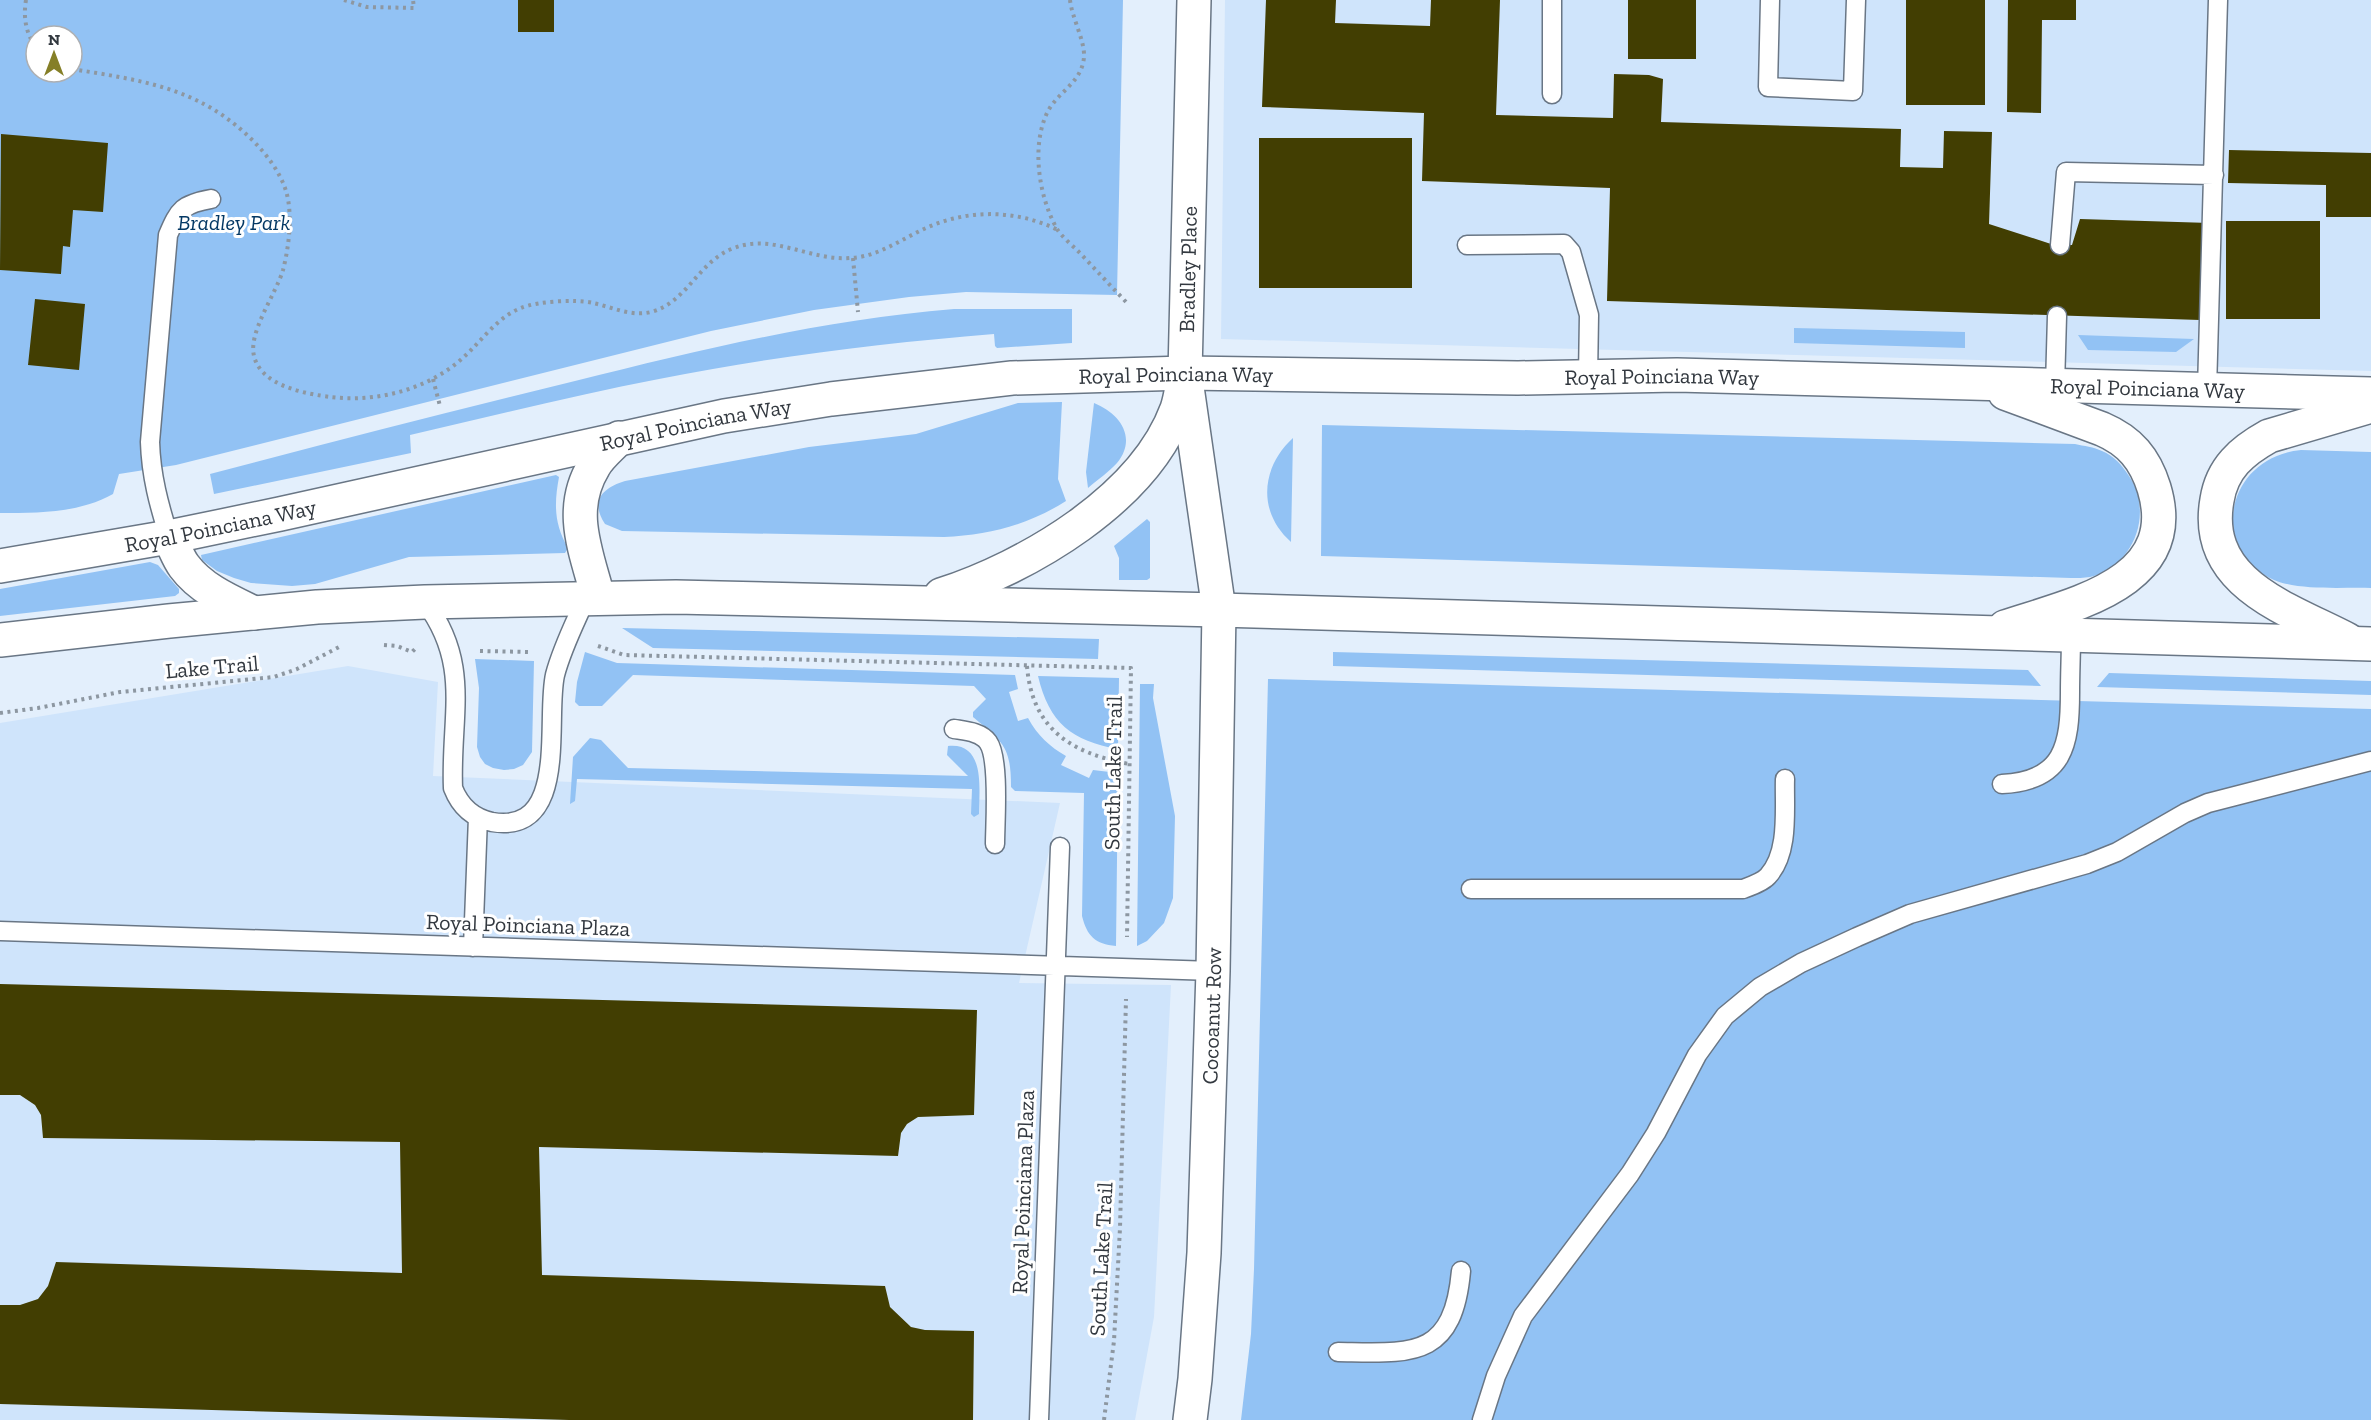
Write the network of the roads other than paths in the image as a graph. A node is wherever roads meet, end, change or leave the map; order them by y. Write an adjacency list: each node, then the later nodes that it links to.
1 (1194, 0): 12 (main road, Bradley Place)
2 (1552, 0): 6 (lane)
3 (1770, 0): 4 (lane)
4 (1856, 0)
5 (2218, 0): 7 (lane)
6 (1552, 94)
7 (2214, 175): 10 (lane); 16 (lane)
8 (211, 199): 20 (lane)
9 (1467, 245): 13 (lane)
10 (2060, 245)
11 (2057, 316): 15 (lane)
12 (1185, 373): 13 (main road, Royal Poinciana Way); 19 (main road, Royal Poinciana Way); 24 (main road); 25 (main road, Bradley Place)
13 (1588, 377): 14 (main road, Royal Poinciana Way)
14 (1980, 384): 15 (main road, Royal Poinciana Way); 27 (main road)
15 (2055, 386): 16 (main road, Royal Poinciana Way)
16 (2207, 390): 17 (main road, Royal Poinciana Way)
17 (2371, 394)
18 (2371, 406): 30 (main road)
19 (619, 438): 20 (main road, Royal Poinciana Way); 22 (main road)
20 (169, 537): 21 (main road, Royal Poinciana Way); 26 (main road)
21 (0, 566)
22 (592, 597): 23 (main road); 24 (main road); 35 (lane)
23 (426, 602): 26 (main road); 35 (lane)
24 (918, 603): 25 (main road)
25 (1219, 610): 27 (main road); 42 (main road, Cocoanut Row)
26 (254, 613): 29 (main road)
27 (1983, 634): 28 (main road)
28 (2071, 636): 30 (main road); 34 (lane)
29 (0, 640)
30 (2363, 644)
31 (954, 729): 36 (lane)
32 (2371, 761): 47 (lane)
33 (1785, 779): 38 (lane)
34 (2002, 784)
35 (478, 817): 40 (lane)
36 (995, 844)
37 (1060, 847): 41 (lane, Royal Poinciana Plaza)
38 (1471, 889)
39 (0, 931): 40 (lane, Royal Poinciana Plaza)
40 (473, 947): 41 (lane, Royal Poinciana Plaza)
41 (1055, 966): 42 (lane); 45 (lane, Royal Poinciana Plaza)
42 (1213, 971): 46 (main road, Cocoanut Row)
43 (1461, 1271): 44 (lane)
44 (1338, 1352)
45 (1039, 1420)
46 (1190, 1420)
47 (1482, 1420)

